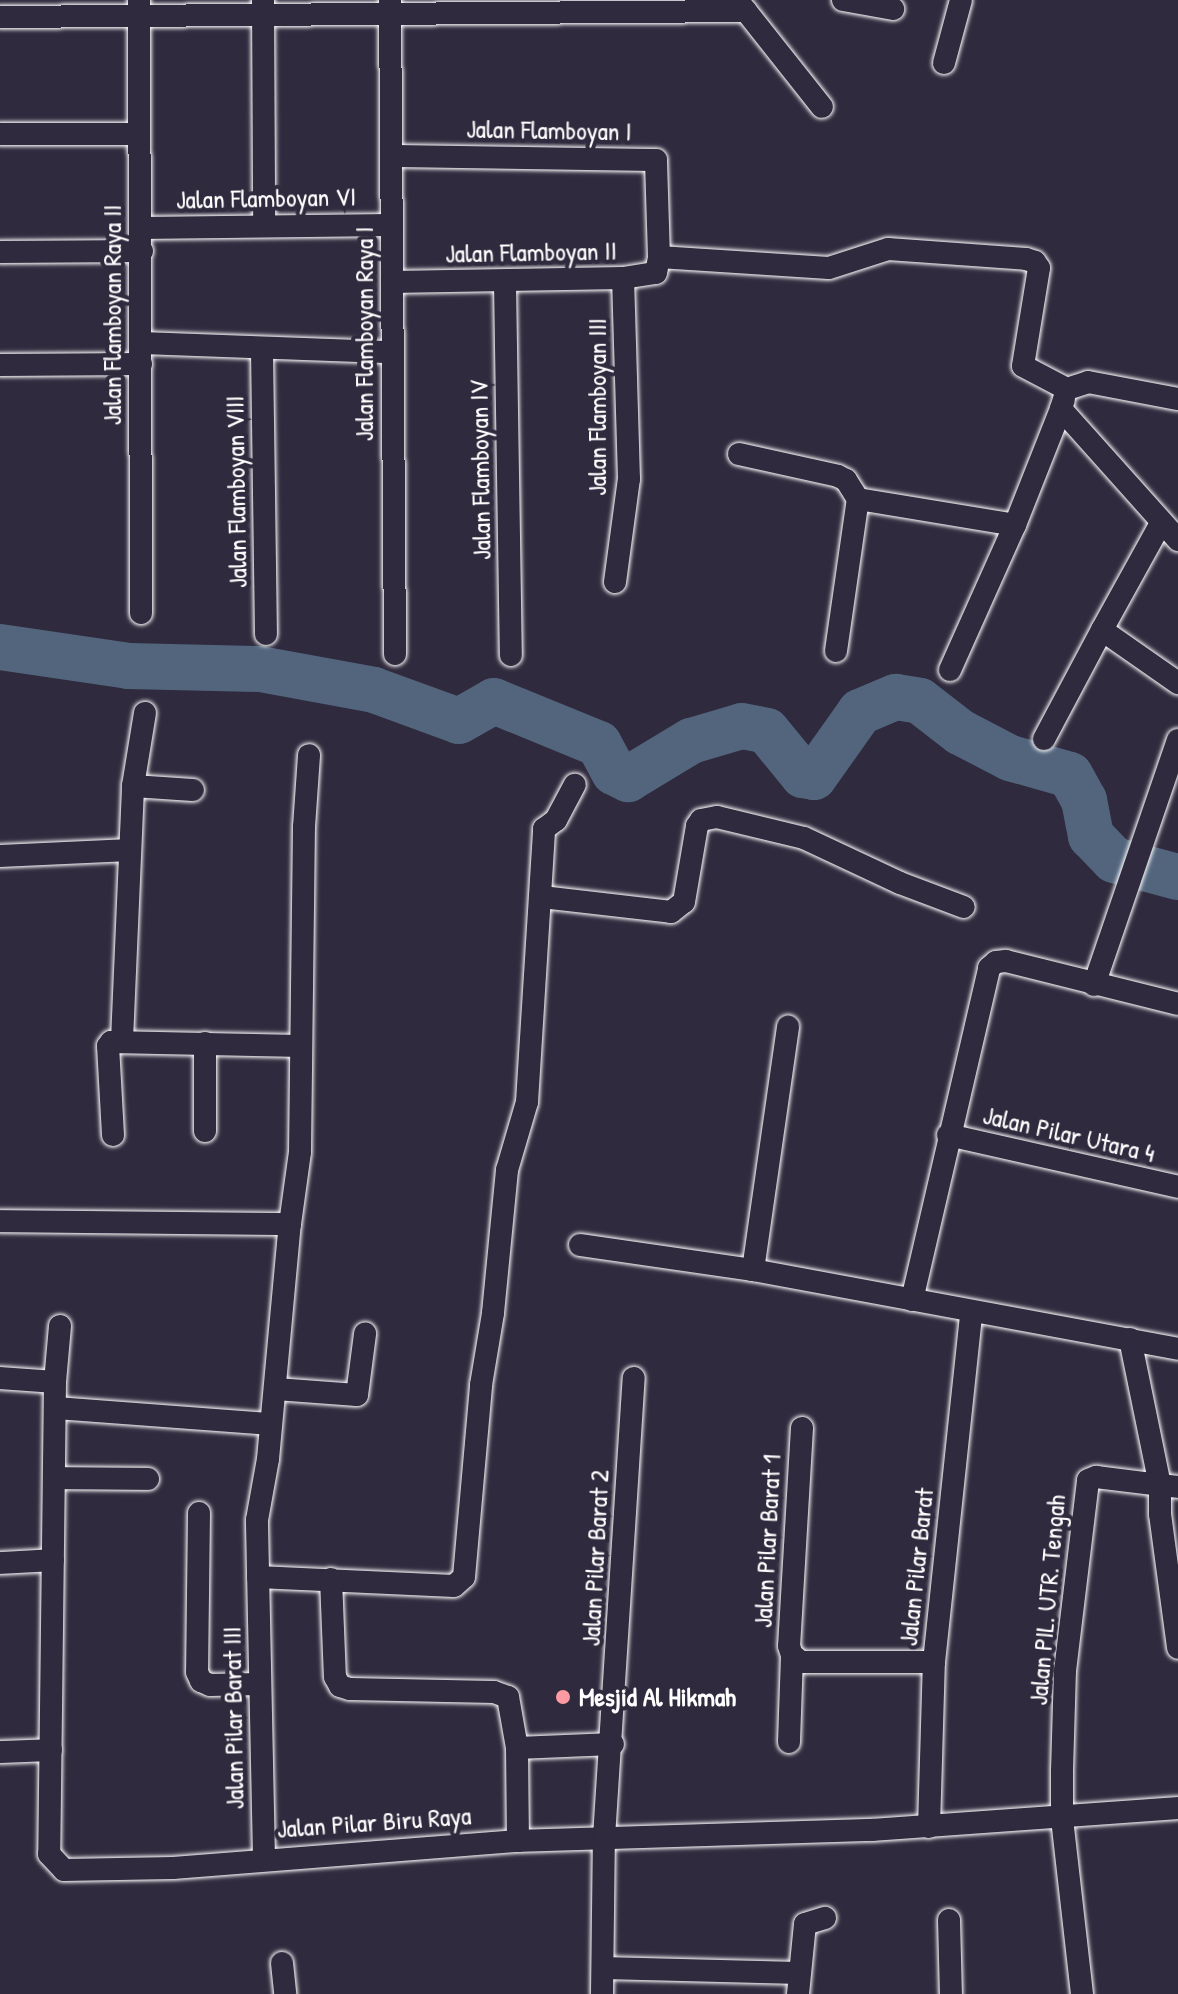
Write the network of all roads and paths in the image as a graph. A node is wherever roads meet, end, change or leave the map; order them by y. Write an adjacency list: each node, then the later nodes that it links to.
1 (843, 0): 8 (street)
2 (961, 0): 10 (street)
3 (741, 6): 5 (street); 11 (street)
4 (390, 7): 5 (street); 7 (street); 14 (street, Jalan Flamboyan Raya I)
5 (472, 7)
6 (139, 8): 7 (street); 9 (street); 13 (street, Jalan Flamboyan Raya II)
7 (263, 8): 16 (street)
8 (893, 9)
9 (13, 11)
10 (944, 63)
11 (822, 107)
12 (0, 134): 13 (street)
13 (139, 134): 17 (street, Jalan Flamboyan Raya II)
14 (392, 156): 15 (street, Jalan Flamboyan Raya I); 20 (street, Jalan Flamboyan I)
15 (391, 225): 16 (street, Jalan Flamboyan VI); 22 (street, Jalan Flamboyan Raya I)
16 (264, 226): 17 (street, Jalan Flamboyan VI)
17 (141, 228): 18 (street, Jalan Flamboyan Raya II)
18 (142, 251): 19 (street); 26 (street, Jalan Flamboyan Raya II)
19 (0, 252)
20 (659, 257): 21 (street, Jalan Flamboyan II); 28 (street)
21 (623, 278): 23 (street, Jalan Flamboyan II); 35 (street, Jalan Flamboyan III)
22 (392, 282): 23 (street, Jalan Flamboyan II); 25 (street, Jalan Flamboyan Raya I)
23 (505, 283): 41 (street, Jalan Flamboyan IV)
24 (262, 350): 25 (street); 26 (street); 38 (street, Jalan Flamboyan VIII)
25 (392, 352): 40 (street, Jalan Flamboyan Raya I)
26 (141, 353): 27 (street); 36 (street, Jalan Flamboyan Raya II)
27 (0, 365)
28 (1064, 399): 29 (street); 32 (street); 33 (street)
29 (1178, 399)
30 (739, 454): 31 (street)
31 (858, 499): 33 (street); 39 (street)
32 (1161, 523): 34 (street); 37 (street)
33 (1015, 525): 42 (street)
34 (1178, 540)
35 (615, 582)
36 (141, 613)
37 (1102, 630): 43 (street); 45 (street)
38 (266, 634)
39 (836, 651)
40 (395, 654)
41 (511, 655)
42 (950, 670)
43 (1178, 683)
44 (145, 713): 50 (street)
45 (1044, 739)
46 (1178, 740): 48 (street)
47 (309, 755): 61 (street, Jalan Pilar Barat III)
48 (1171, 782): 56 (street)
49 (575, 785): 54 (street)
50 (133, 786): 51 (street); 52 (street)
51 (193, 790)
52 (130, 850): 53 (street); 59 (street)
53 (0, 856)
54 (542, 897): 55 (street); 90 (street)
55 (964, 907)
56 (1094, 985): 57 (street); 64 (street)
57 (1178, 1004)
58 (788, 1027): 69 (street)
59 (122, 1040): 60 (street); 63 (street)
60 (205, 1043): 61 (street); 62 (street)
61 (301, 1046): 67 (street, Jalan Pilar Barat III)
62 (205, 1131)
63 (113, 1135)
64 (948, 1135): 65 (street, Jalan Pilar Utara 4); 70 (street)
65 (1178, 1187)
66 (0, 1221): 67 (street)
67 (290, 1224): 79 (street, Jalan Pilar Barat III)
68 (580, 1245): 69 (street)
69 (753, 1270): 70 (street)
70 (912, 1300): 71 (street)
71 (971, 1313): 74 (street); 93 (street, Jalan Pilar Barat)
72 (60, 1326): 78 (street, Jalan Pilar Biru Raya)
73 (365, 1334): 79 (street)
74 (1130, 1339): 75 (street); 85 (street)
75 (1178, 1349)
76 (0, 1378): 78 (street)
77 (634, 1378): 96 (street, Jalan Pilar Barat 2)
78 (55, 1382): 80 (street, Jalan Pilar Biru Raya)
79 (276, 1389): 81 (street, Jalan Pilar Barat III)
80 (57, 1408): 81 (street); 83 (street, Jalan Pilar Biru Raya)
81 (270, 1424): 89 (street, Jalan Pilar Barat III)
82 (802, 1428): 92 (street, Jalan Pilar Barat 1)
83 (55, 1478): 84 (street); 87 (street, Jalan Pilar Biru Raya)
84 (148, 1479)
85 (1169, 1486): 91 (street); 101 (street, Jalan PIL. UTR. Tengah)
86 (199, 1513): 94 (street)
87 (53, 1560): 88 (street); 98 (street, Jalan Pilar Biru Raya)
88 (0, 1563)
89 (258, 1577): 90 (street); 94 (street, Jalan Pilar Barat III)
90 (331, 1579): 97 (street)
91 (1178, 1648)
92 (792, 1655): 93 (street, Jalan Pilar Barat 1); 95 (street)
93 (934, 1662): 102 (street, Jalan Pilar Barat)
94 (260, 1684): 105 (street, Jalan Pilar Barat III)
95 (789, 1742)
96 (613, 1744): 97 (street); 103 (street, Jalan Pilar Barat 2)
97 (517, 1748): 104 (street)
98 (51, 1750): 99 (street); 105 (street, Jalan Pilar Biru Raya)
99 (0, 1752)
100 (1178, 1808): 101 (street, Jalan Pilar Biru Raya)
101 (1062, 1818): 102 (street, Jalan Pilar Biru Raya); 114 (street)
102 (929, 1827): 103 (street, Jalan Pilar Biru Raya)
103 (604, 1837): 104 (street, Jalan Pilar Biru Raya); 109 (street, Jalan Pilar Barat 2)
104 (518, 1841): 105 (street, Jalan Pilar Biru Raya)
105 (264, 1858)
106 (825, 1918): 110 (street)
107 (949, 1920): 113 (street)
108 (282, 1963): 111 (street)
109 (604, 1968): 110 (street); 112 (street, Jalan Pilar Barat 2)
110 (798, 1984)
111 (285, 1994)
112 (602, 1994)
113 (951, 1994)
114 (1082, 1994)

